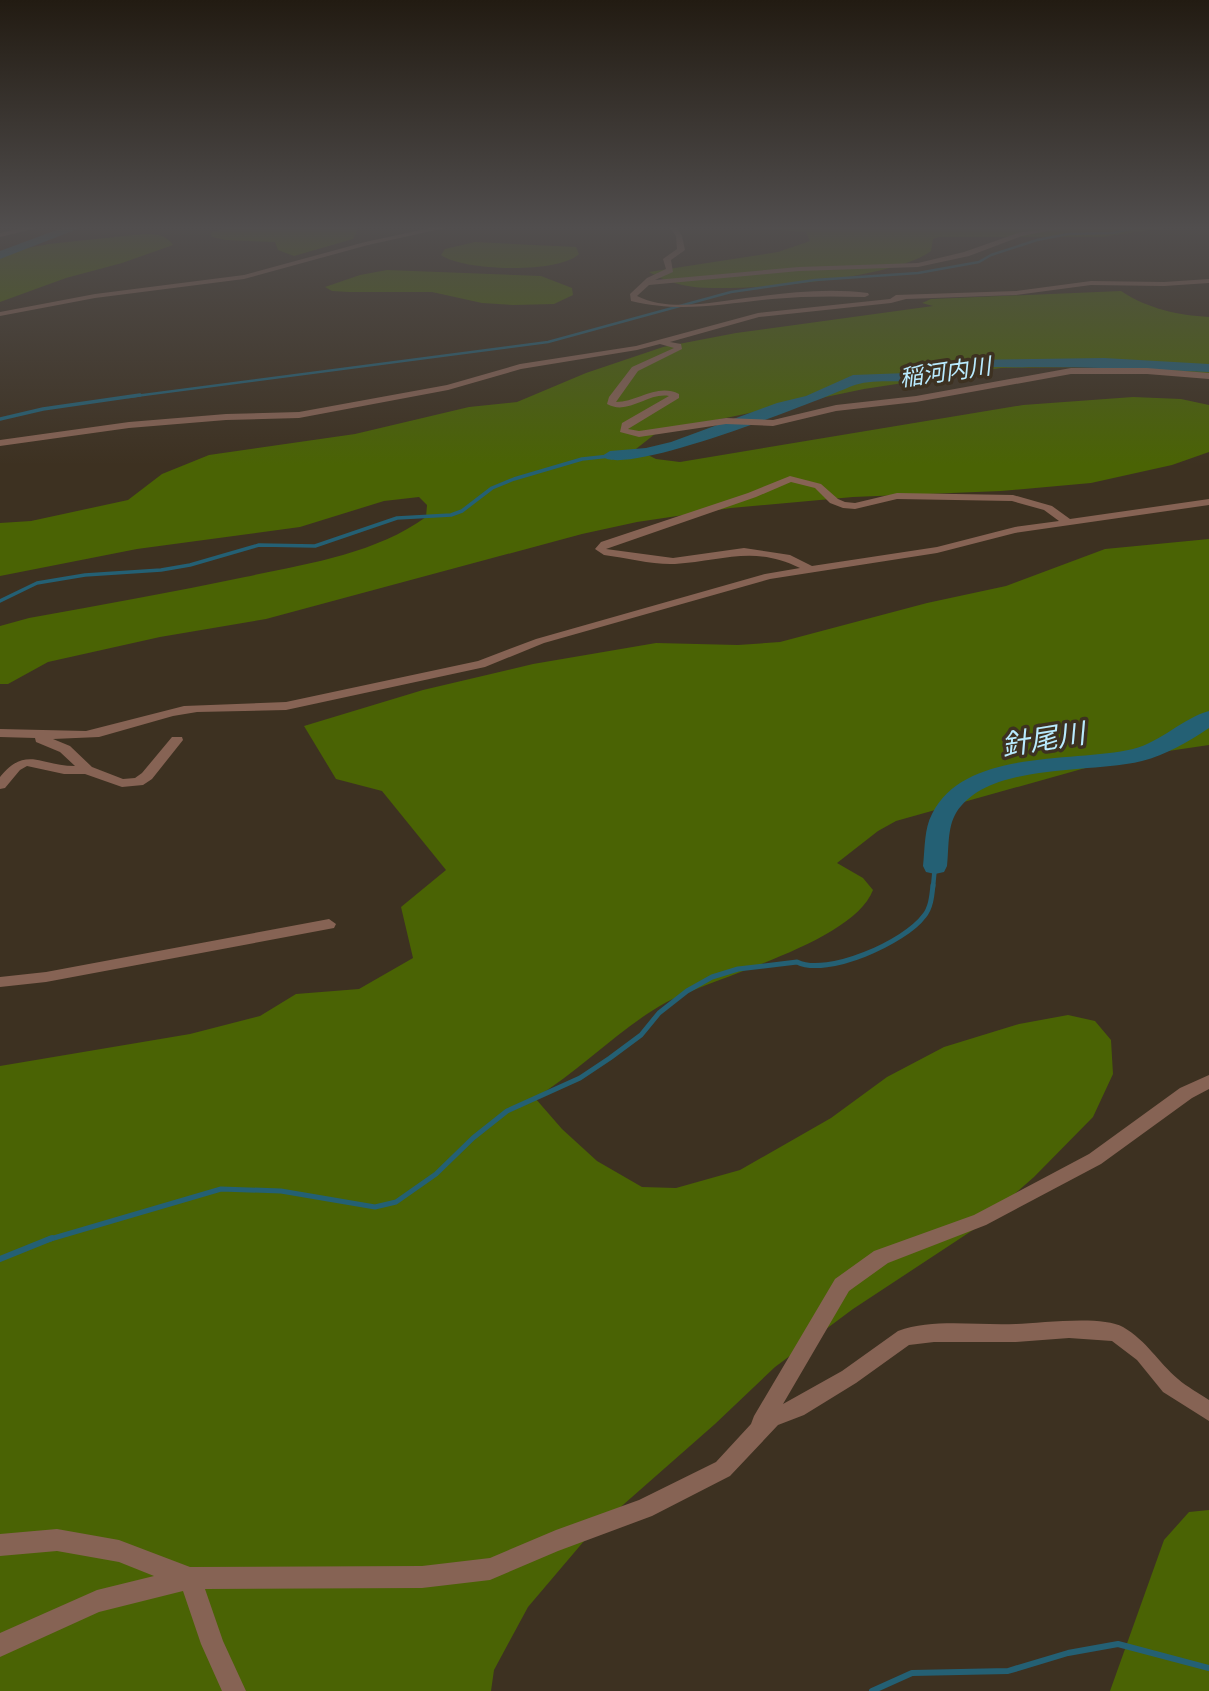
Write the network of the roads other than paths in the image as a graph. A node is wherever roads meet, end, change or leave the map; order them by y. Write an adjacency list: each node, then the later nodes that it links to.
1 (37, 307): 5 (street)
2 (664, 307): 3 (street)
3 (693, 307)
4 (825, 307): 6 (street)
5 (0, 314)
6 (658, 342): 7 (street); 8 (street)
7 (1209, 376)
8 (0, 443)
9 (1209, 502): 10 (street)
10 (1066, 522): 11 (street); 11 (street)
11 (808, 568): 13 (street)
12 (0, 733): 13 (street)
13 (30, 734): 15 (street)
14 (177, 740): 15 (street)
15 (87, 770): 16 (street)
16 (0, 785)
17 (329, 924): 18 (street)
18 (0, 982)
19 (1209, 1081): 21 (street)
20 (1209, 1412): 21 (street)
21 (751, 1439): 23 (street)
22 (0, 1545): 23 (street)
23 (190, 1578): 24 (street); 25 (street)
24 (0, 1646)
25 (234, 1691)

